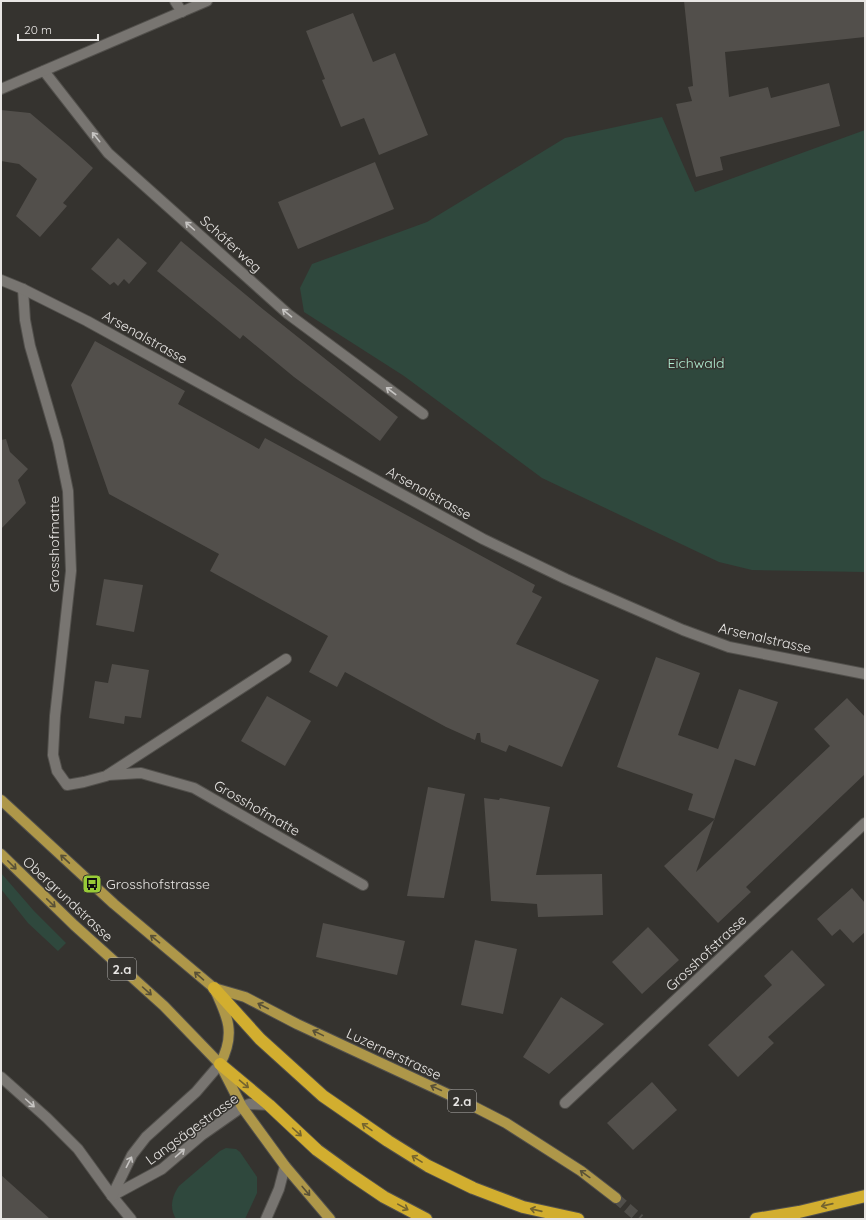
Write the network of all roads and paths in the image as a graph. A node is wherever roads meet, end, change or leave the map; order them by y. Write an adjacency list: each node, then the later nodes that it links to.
1 (175, 1): 3 (street)
2 (207, 1): 3 (street)
3 (182, 12): 4 (street)
4 (44, 71): 5 (street); 8 (street, Schäferweg, one-way to 4)
5 (1, 89)
6 (1, 280): 7 (street, Arsenalstrasse)
7 (23, 289): 10 (street, Arsenalstrasse); 11 (street, Grosshofmatte)
8 (423, 414)
9 (286, 658): 11 (street, Grosshofmatte)
10 (865, 674)
11 (106, 776): 15 (street, Grosshofmatte)
12 (1, 800): 16 (main road, Obergrundstrasse / 2.a, one-way to 12)
13 (865, 823): 19 (street, Grosshofstrasse)
14 (1, 854): 17 (main road, Obergrundstrasse / 2.a, one-way to 17)
15 (363, 885)
16 (214, 988): 17 (main road); 25 (main road, Luzernerstrasse / 2.a, one-way to 16); 30 (highway, one-way to 16)
17 (220, 1064): 20 (highway, one-way to 20); 21 (main road, 2.a); 23 (street, Langsägestrasse, one-way to 17)
18 (1, 1077): 23 (street, one-way to 23)
19 (565, 1103)
20 (269, 1105): 21 (street, Langsägestrasse); 29 (highway, one-way to 29)
21 (242, 1107): 22 (main road, 2.a); 23 (street, Langsägestrasse, one-way to 21)
22 (285, 1166): 27 (street); 28 (main road, 2.a, one-way to 28)
23 (112, 1196): 26 (street)
24 (865, 1196): 31 (highway, one-way to 31)
25 (616, 1198)
26 (131, 1219)
27 (266, 1219)
28 (330, 1219)
29 (426, 1219)
30 (576, 1219)
31 (756, 1219)

